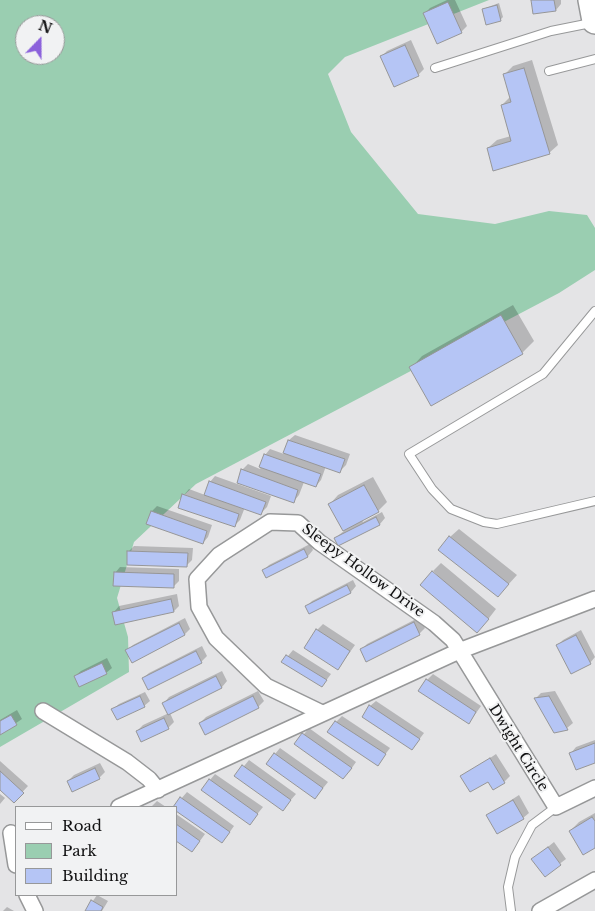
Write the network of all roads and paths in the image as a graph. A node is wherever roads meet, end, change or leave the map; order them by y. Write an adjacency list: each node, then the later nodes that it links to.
1 (591, 0): 2 (main road)
2 (595, 22): 4 (lane)
3 (595, 59): 5 (lane)
4 (435, 68)
5 (549, 71)
6 (595, 311): 7 (lane)
7 (595, 501)
8 (595, 599): 9 (street)
9 (459, 652): 11 (street); 11 (street, Sleepy Hollow Drive); 15 (street, Dwight Circle)
10 (43, 711): 13 (street)
11 (322, 713): 13 (street)
12 (595, 788): 15 (street)
13 (158, 790): 14 (street)
14 (121, 806)
15 (556, 807): 21 (lane)
16 (9, 834): 17 (street)
17 (15, 861)
18 (595, 880): 22 (street)
19 (28, 896): 20 (street)
20 (35, 911)
21 (511, 911)
22 (540, 911)

